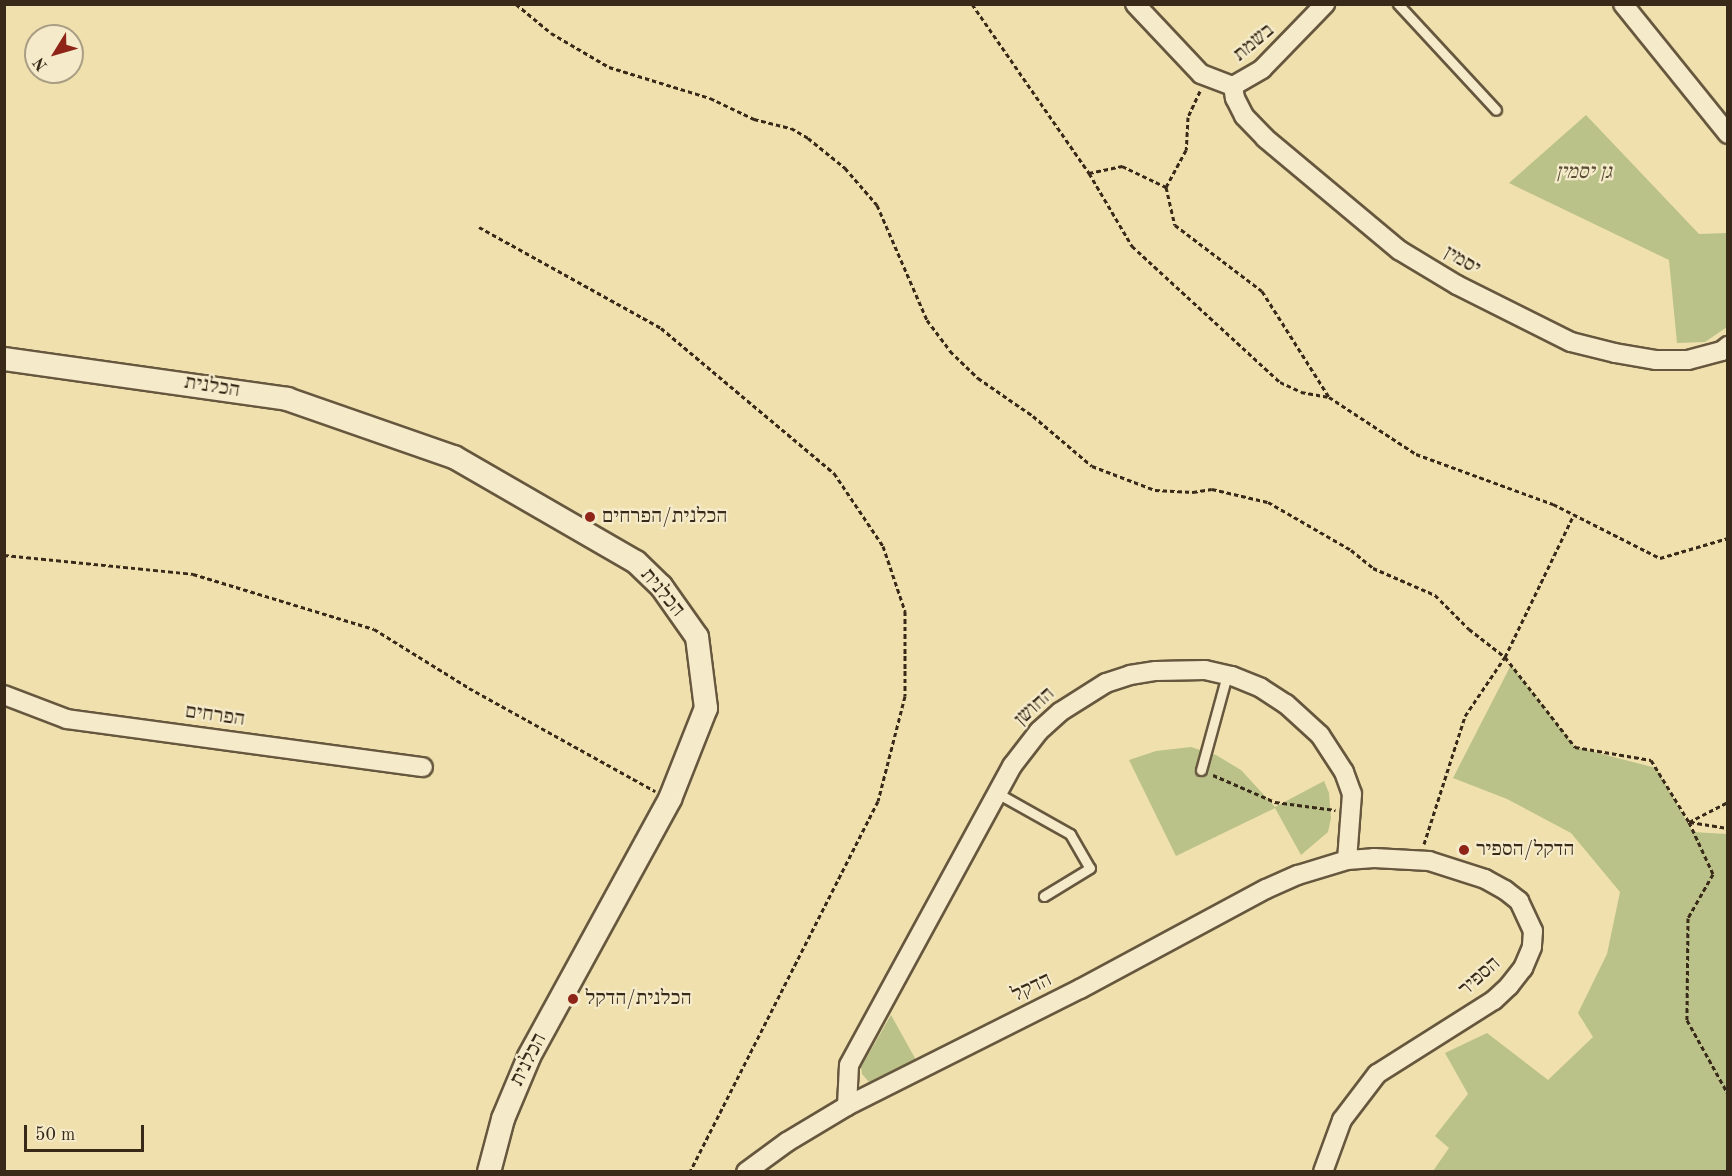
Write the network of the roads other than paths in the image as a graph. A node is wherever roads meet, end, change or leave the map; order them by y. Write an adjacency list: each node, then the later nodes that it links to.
1 (1135, 4): 5 (street)
2 (1325, 4): 5 (street, בשמת)
3 (1398, 4): 6 (lane)
4 (1623, 4): 7 (street)
5 (1233, 86): 8 (street, יסמין)
6 (1496, 110)
7 (1728, 134)
8 (1728, 346)
9 (4, 359): 18 (street, הכלנית)
10 (1227, 675): 13 (lane); 14 (street, החושן); 15 (street, החושן)
11 (4, 695): 12 (street, הפרחים)
12 (423, 767)
13 (1201, 770)
14 (997, 793): 16 (lane); 17 (street, החושן)
15 (1347, 860): 17 (street, הדקל); 20 (street, הספיר)
16 (1044, 896)
17 (847, 1106): 19 (street, הדקל)
18 (489, 1172)
19 (746, 1172)
20 (1323, 1172)

